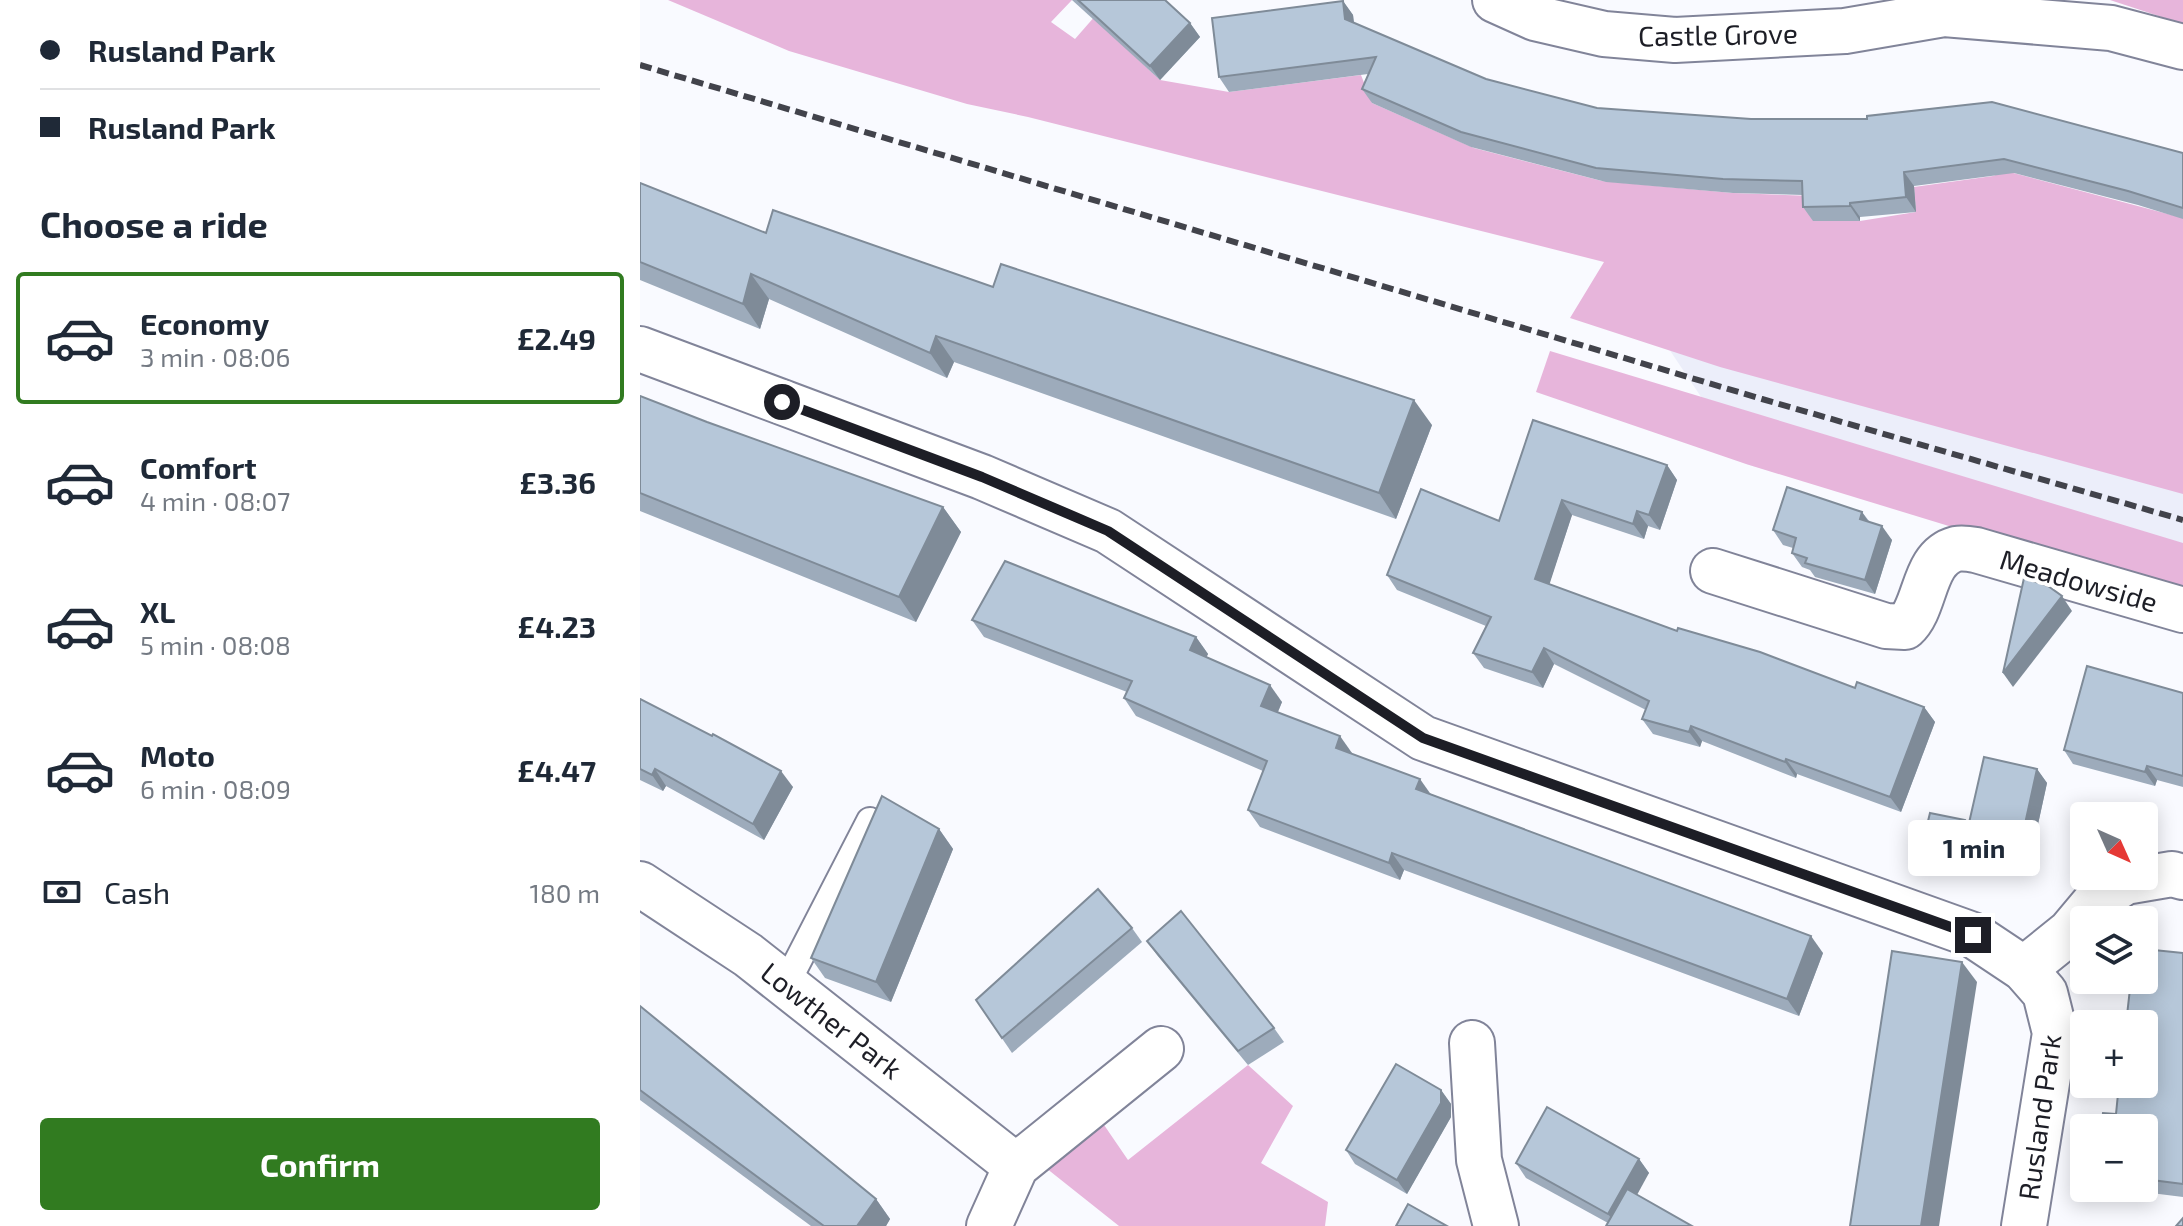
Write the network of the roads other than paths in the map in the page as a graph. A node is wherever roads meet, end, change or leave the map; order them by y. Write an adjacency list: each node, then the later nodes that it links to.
1 (1495, 0): 2 (street, Castle Grove)
2 (1954, 7): 3 (street, Castle Grove)
3 (2183, 47)
4 (640, 349): 10 (street, Rusland Park)
5 (1713, 571): 6 (street, Meadowside)
6 (2183, 610)
7 (870, 821): 11 (lane)
8 (2183, 877): 10 (street)
9 (640, 884): 11 (street, Lowther Park)
10 (2024, 969): 17 (street, Rusland Park)
11 (786, 984): 14 (street, Lowther Park)
12 (1472, 1043): 16 (street)
13 (1161, 1049): 14 (street)
14 (1016, 1166): 15 (street)
15 (989, 1226)
16 (1496, 1226)
17 (2024, 1226)

